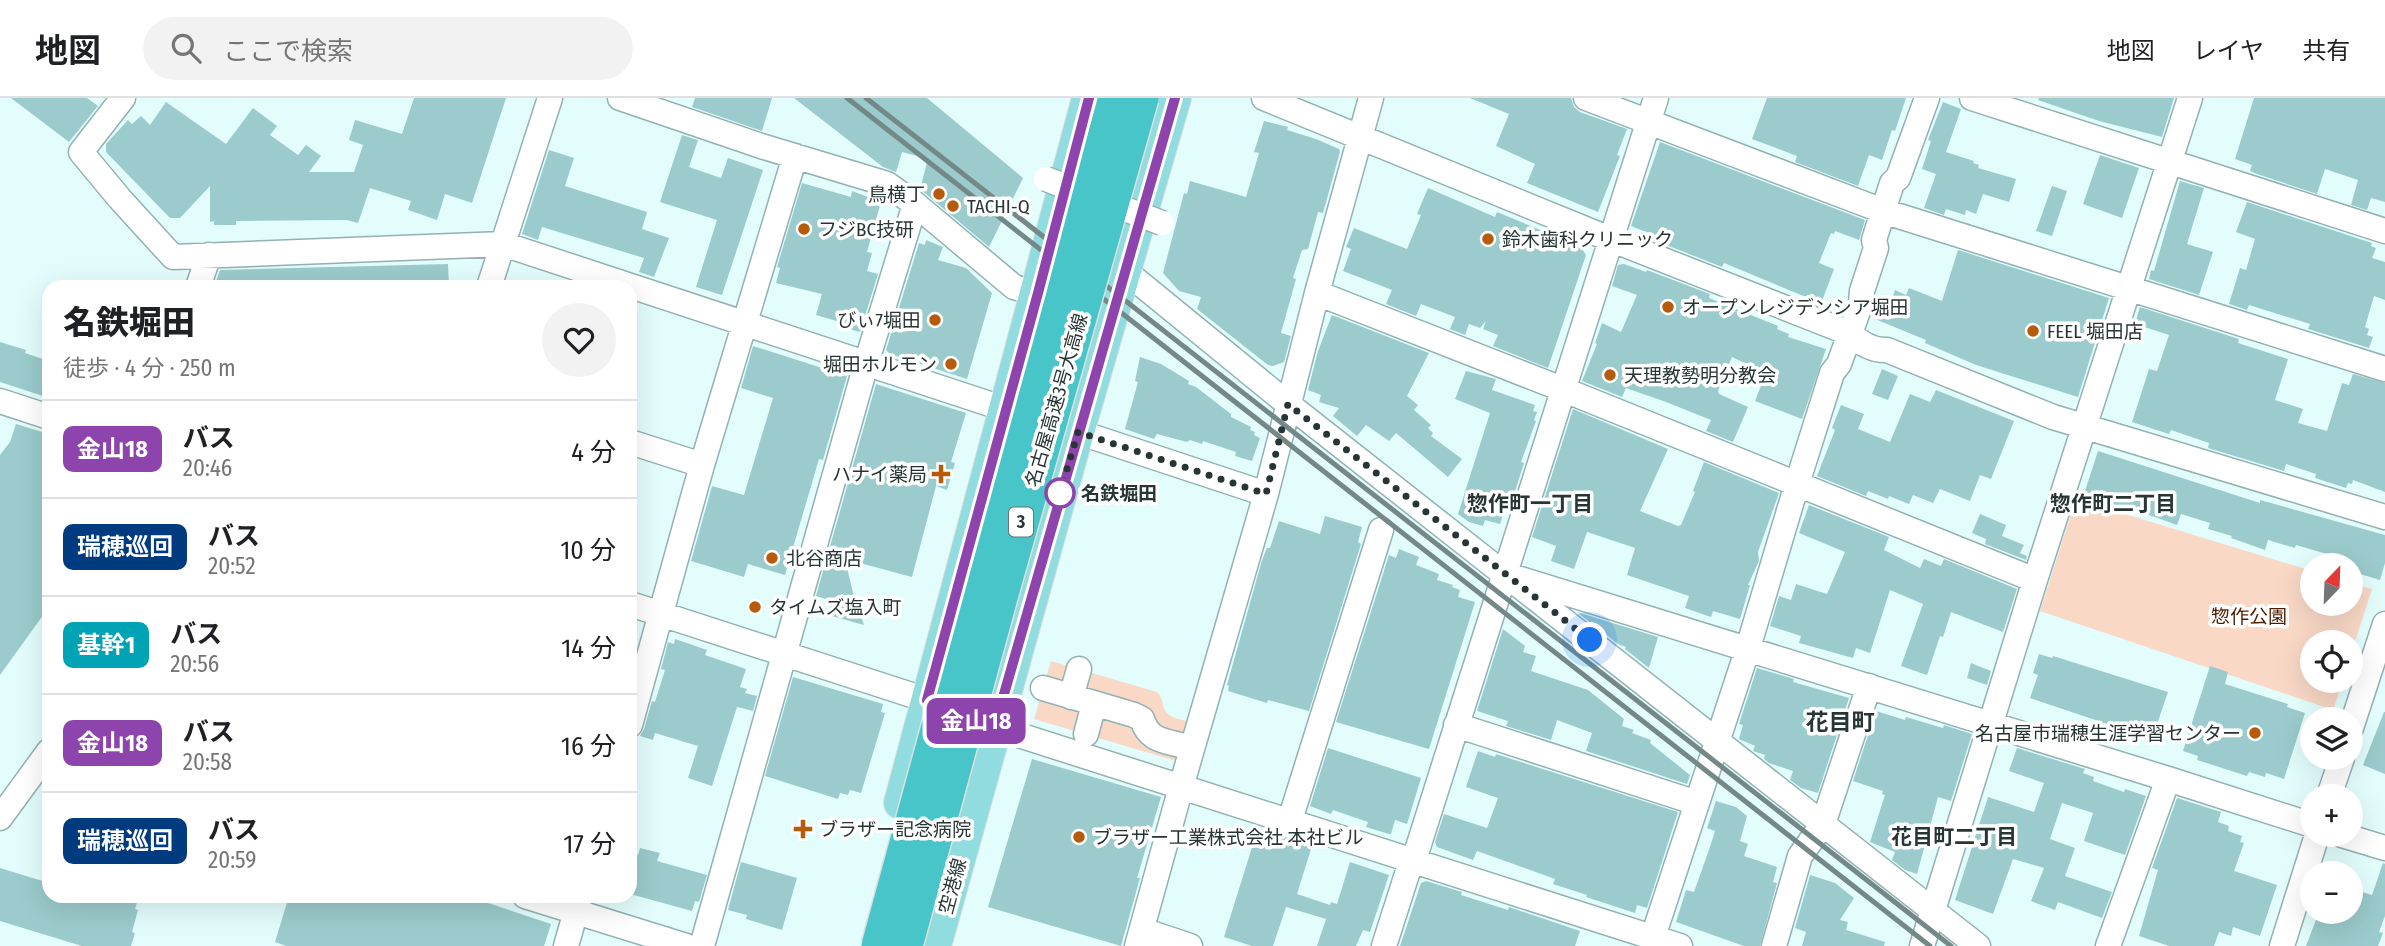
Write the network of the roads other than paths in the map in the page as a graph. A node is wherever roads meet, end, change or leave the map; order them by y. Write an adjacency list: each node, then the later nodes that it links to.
1 (123, 98): 25 (street)
2 (550, 98): 24 (street)
3 (620, 98): 16 (street)
4 (1088, 98): 32 (main road)
5 (1116, 98): 91 (highway, 名古屋高速3号大高線 / 3, bridge)
6 (1141, 98): 92 (highway, 名古屋高速3号大高線 / 3, bridge)
7 (1175, 98): 26 (main road, 空港線)
8 (1264, 98): 15 (street)
9 (1371, 98): 15 (street)
10 (1586, 98): 14 (street)
11 (1927, 98): 20 (street)
12 (1972, 98): 17 (street)
13 (2190, 98): 17 (street)
14 (1652, 110): 20 (street); 23 (street)
15 (1361, 138): 23 (street); 33 (street)
16 (795, 156): 19 (street); 34 (street)
17 (2170, 162): 22 (street); 31 (street)
18 (1046, 179): 21 (street, bridge)
19 (915, 204): 32 (street); 36 (street)
20 (1883, 211): 31 (street); 35 (street)
21 (1162, 223)
22 (2385, 231)
23 (1610, 239): 35 (street); 38 (street)
24 (503, 244): 25 (street); 28 (street); 29 (street)
25 (209, 255): 27 (street)
26 (1125, 271): 40 (street); 44 (main road, 空港線)
27 (200, 280)
28 (491, 280)
29 (614, 280)
30 (637, 287): 34 (street)
31 (2131, 288): 37 (street); 43 (street)
32 (1038, 293): 41 (main road)
33 (1317, 293): 38 (street); 40 (street)
34 (744, 322): 36 (street); 46 (street)
35 (1849, 333): 43 (street); 47 (street)
36 (866, 364): 41 (street); 57 (street)
37 (2385, 369)
38 (1562, 389): 47 (street); 51 (street)
39 (0, 401): 42 (street)
40 (1288, 404): 48 (street); 51 (street)
41 (1005, 409): 61 (main road)
42 (42, 414)
43 (2086, 426): 49 (street); 52 (street)
44 (1078, 432): 48 (street); 67 (main road, 空港線)
45 (637, 444): 46 (street)
46 (702, 466): 54 (street)
47 (1797, 484): 52 (street); 56 (street)
48 (1266, 494): 73 (street)
49 (2385, 517)
50 (1381, 530): 76 (street)
51 (1504, 574): 56 (street); 66 (street); 69 (street)
52 (2035, 580): 65 (street)
53 (637, 606): 54 (street)
54 (662, 614): 57 (street); 63 (street)
55 (2385, 624): 64 (street)
56 (1748, 649): 59 (street); 69 (street)
57 (785, 654): 61 (street); 89 (street)
58 (1079, 669): 62 (street)
59 (1868, 686): 65 (street); 78 (street)
60 (1043, 688): 62 (street)
61 (927, 700): 67 (street); 90 (main road)
62 (1083, 700): 68 (street); 70 (street)
63 (637, 701)
64 (2358, 707)
65 (1990, 724): 72 (street); 84 (street)
66 (1456, 725): 74 (street); 82 (street)
67 (994, 729): 73 (street); 93 (main road, 空港線)
68 (1086, 734)
69 (1719, 740): 74 (street); 78 (street)
70 (1187, 747)
71 (42, 761): 75 (street)
72 (2168, 779): 77 (street); 100 (street)
73 (1181, 787): 76 (street); 85 (street)
74 (1698, 803): 86 (street)
75 (0, 818)
76 (1290, 820): 82 (street)
77 (2300, 821)
78 (1823, 824): 84 (street); 97 (street)
79 (2363, 841): 81 (street)
80 (2313, 847): 101 (street)
81 (2385, 848)
82 (1414, 860): 86 (street); 95 (street)
83 (578, 904): 87 (street); 88 (street)
84 (1933, 910): 98 (street); 99 (street)
85 (1140, 938): 94 (street)
86 (1652, 942): 96 (street)
87 (566, 946)
88 (686, 946)
89 (702, 946)
90 (863, 946)
91 (879, 946)
92 (905, 946)
93 (935, 946)
94 (1190, 946)
95 (1384, 946)
96 (1680, 946)
97 (1774, 946)
98 (1922, 946)
99 (1978, 946)
100 (2108, 946)
101 (2282, 946)

